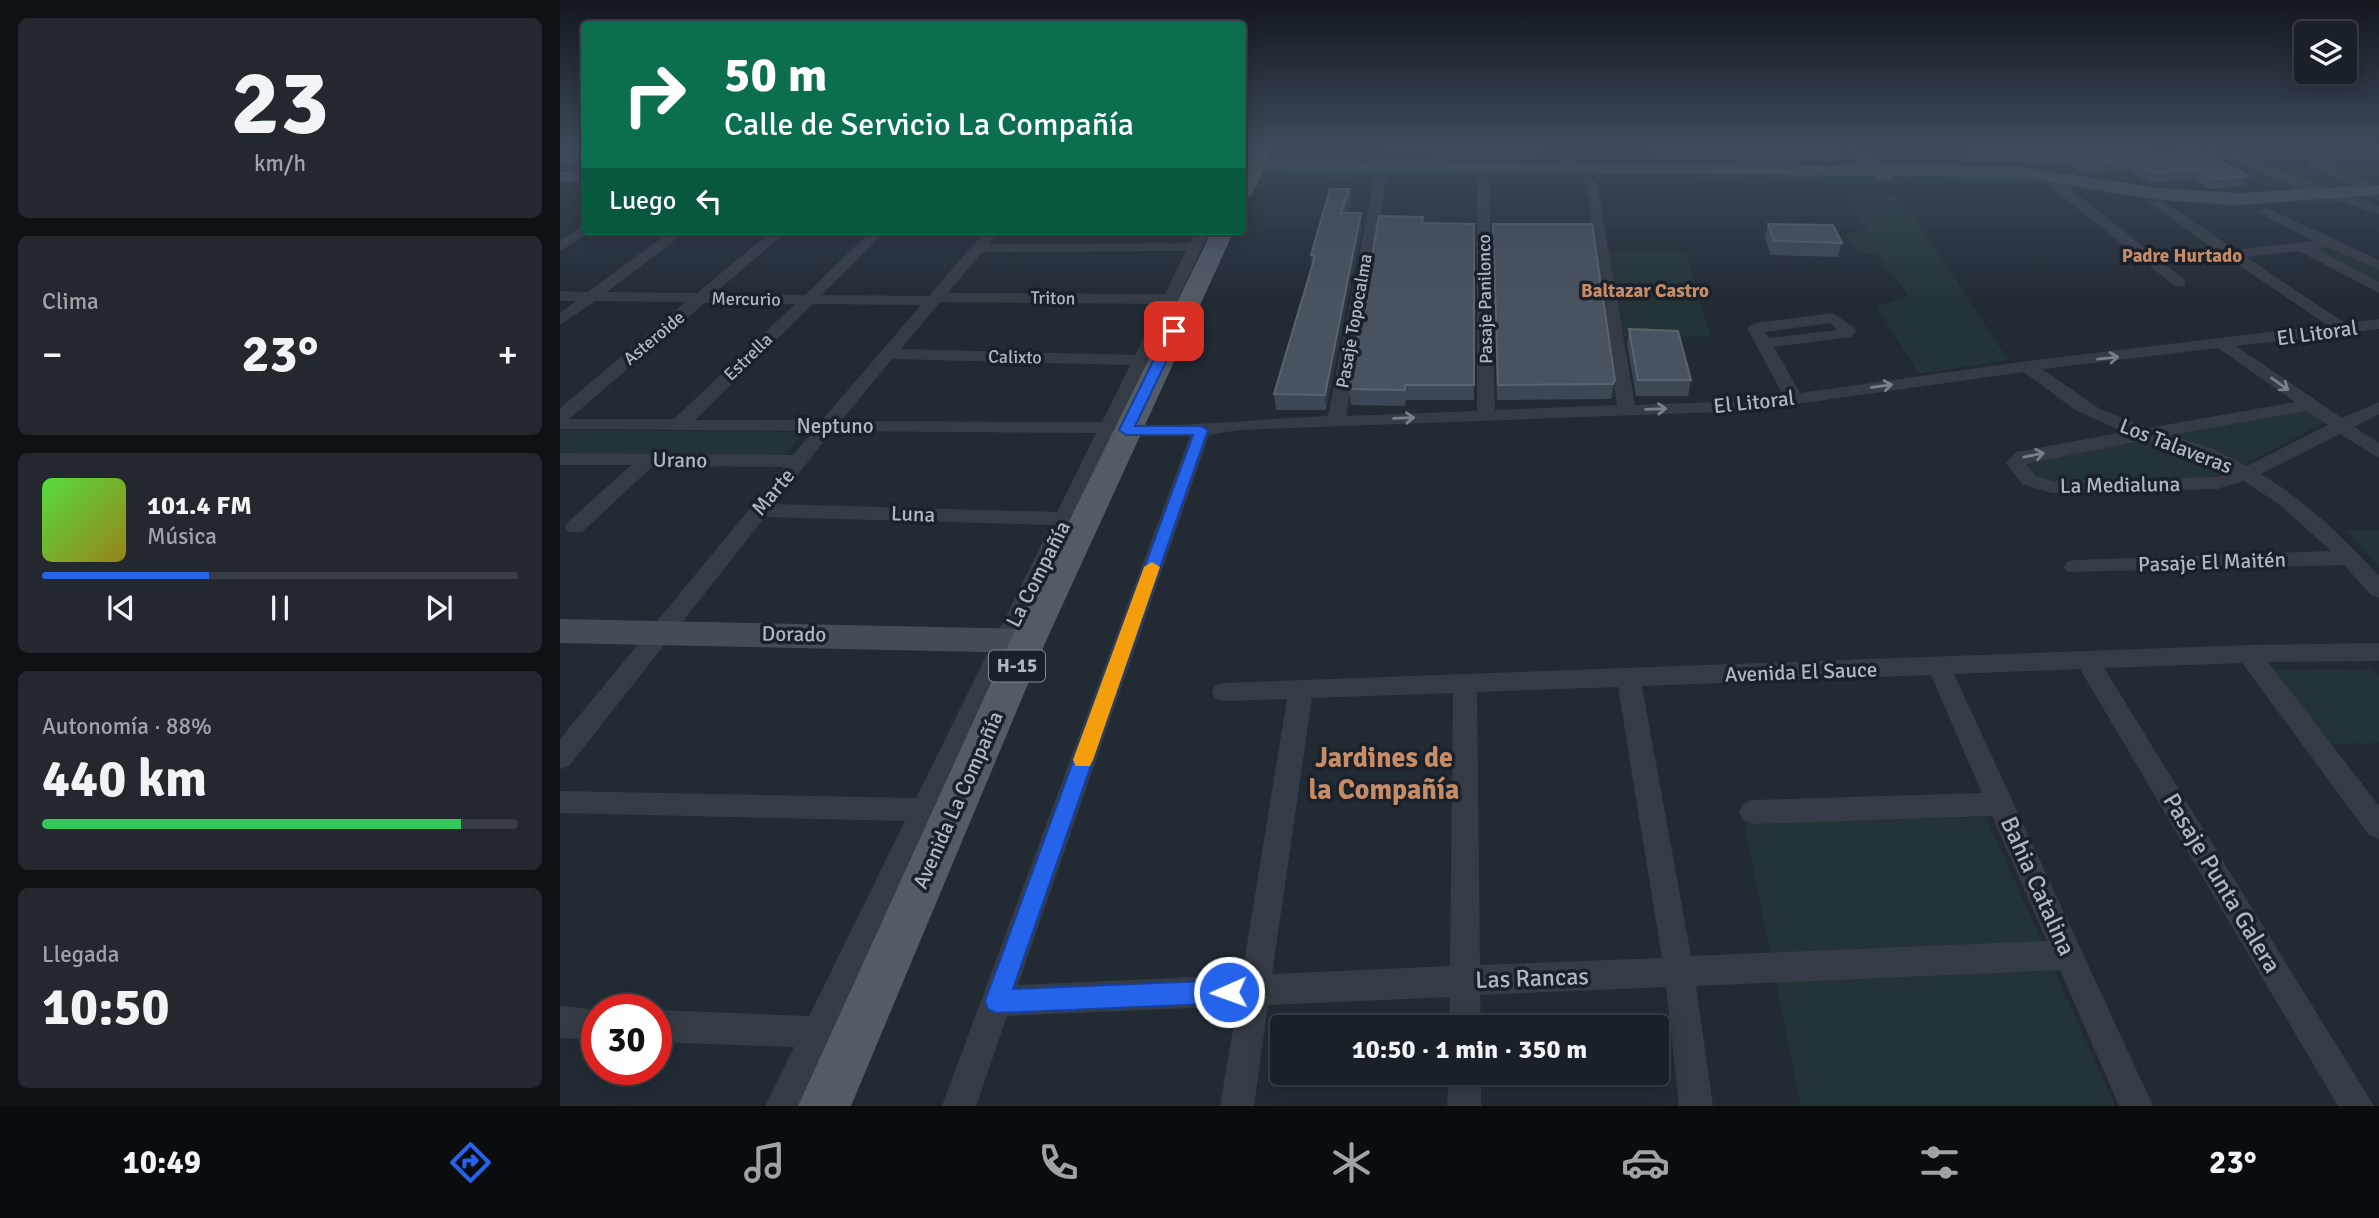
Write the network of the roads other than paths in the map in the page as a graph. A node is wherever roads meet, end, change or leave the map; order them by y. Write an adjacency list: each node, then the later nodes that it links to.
1 (1377, 198): 49 (street, Pasaje Topocalma)
2 (1483, 198): 47 (street, Pasaje Panilonco)
3 (1593, 198): 46 (street)
4 (2073, 198): 27 (street)
5 (2128, 198): 12 (main road)
6 (2196, 198): 7 (main road)
7 (2282, 198)
8 (2313, 198): 13 (main road)
9 (2328, 198): 14 (street)
10 (2350, 198): 11 (main road)
11 (2375, 200)
12 (2155, 202): 13 (main road); 25 (street)
13 (2263, 211): 21 (street)
14 (2379, 223)
15 (581, 232): 23 (street)
16 (675, 235): 30 (street)
17 (775, 235): 31 (street, Asteroide)
18 (875, 235): 32 (street, Estrella)
19 (989, 235): 24 (street, Marte)
20 (1207, 236): 24 (street); 34 (street, La Compañía); 54 (main road, Avenida La Compañía / H-15)
21 (2330, 243): 22 (street); 26 (street)
22 (2301, 246): 25 (street); 28 (street)
23 (560, 247)
24 (978, 248): 33 (street, Marte)
25 (2228, 255): 37 (street)
26 (2379, 266)
27 (2180, 283)
28 (2379, 288)
29 (560, 296): 30 (street, Mercurio)
30 (591, 296): 31 (street, Mercurio); 35 (street)
31 (701, 298): 32 (street, Mercurio); 48 (street, Asteroide)
32 (807, 299): 33 (street, Mercurio); 51 (street, Estrella)
33 (934, 299): 34 (street, Triton); 40 (street, Marte)
34 (1171, 299): 41 (street, La Compañía)
35 (560, 320)
36 (2379, 324): 37 (street, El Litoral)
37 (2344, 330): 39 (street, El Litoral)
38 (1757, 331): 43 (street)
39 (2224, 345): 42 (street, El Litoral, one-way to 39); 44 (street, one-way to 44)
40 (888, 354): 41 (street, Calixto); 53 (street, Marte)
41 (1142, 360): 54 (street, La Compañía)
42 (2028, 366): 43 (street, El Litoral, one-way to 42); 56 (street, Los Talaveras)
43 (1794, 399): 46 (street, El Litoral, one-way to 43)
44 (2309, 405): 52 (street); 56 (street)
45 (2379, 407): 52 (street)
46 (1627, 410): 47 (street, El Litoral)
47 (1486, 415): 49 (street, El Litoral, one-way to 47)
48 (560, 417)
49 (1336, 421): 55 (street, El Litoral)
50 (560, 424): 51 (street, Neptuno)
51 (678, 425): 53 (street, Neptuno)
52 (2340, 425): 57 (street); 61 (street)
53 (827, 426): 54 (street, Neptuno); 60 (street, Marte)
54 (1118, 429): 55 (street, El Litoral); 63 (street, La Compañía); 70 (main road, Avenida La Compañía / H-15)
55 (1201, 430): 89 (street)
56 (2150, 434): 61 (street, Los Talaveras); 61 (street, La Medialuna, one-way to 56)
57 (2379, 452)
58 (560, 458): 59 (street, Urano)
59 (648, 460): 60 (street, Urano); 64 (street)
60 (799, 461): 62 (street, Marte)
61 (2246, 474): 65 (street, Los Talaveras)
62 (758, 510): 63 (street, Luna); 69 (street, Marte)
63 (1067, 519): 70 (street, La Compañía)
64 (575, 527)
65 (2350, 558): 66 (street, Pasaje El Maitén); 67 (street, Los Talaveras)
66 (2075, 567)
67 (2379, 590)
68 (560, 631): 69 (main road, Dorado)
69 (660, 631): 70 (main road, Dorado); 79 (street, Marte)
70 (1016, 640): 82 (street, La Compañía); 97 (main road, Avenida La Compañía / H-15)
71 (2379, 652): 72 (street, Avenida El Sauce)
72 (2248, 654): 73 (street, Avenida El Sauce); 84 (street)
73 (2087, 660): 74 (street, Avenida El Sauce); 103 (street, Pasaje Punta Galera)
74 (1939, 667): 75 (street, Avenida El Sauce); 81 (street, Bahia Catalina)
75 (1629, 679): 76 (street, Avenida El Sauce); 86 (street)
76 (1465, 684): 77 (street, Avenida El Sauce); 87 (street)
77 (1301, 689): 78 (street, Avenida El Sauce); 88 (street)
78 (1224, 692)
79 (560, 758)
80 (560, 802): 82 (street)
81 (2001, 804): 83 (street); 85 (street, Bahia Catalina)
82 (923, 810): 94 (street, La Compañía)
83 (1752, 812)
84 (2379, 827)
85 (2068, 955): 86 (street, Las Rancas); 102 (street, Bahia Catalina)
86 (1679, 972): 87 (street, Las Rancas); 101 (street)
87 (1466, 981): 88 (street, Las Rancas); 90 (street)
88 (1255, 990): 89 (street, Las Rancas); 99 (street)
89 (996, 1001): 98 (street)
90 (1465, 1015)
91 (560, 1022): 92 (street)
92 (581, 1023)
93 (672, 1027): 94 (street)
94 (816, 1032): 96 (street, La Compañía)
95 (1465, 1085): 100 (street)
96 (782, 1106)
97 (824, 1106)
98 (958, 1106)
99 (1237, 1106)
100 (1464, 1106)
101 (1696, 1106)
102 (2136, 1106)
103 (2357, 1106)

